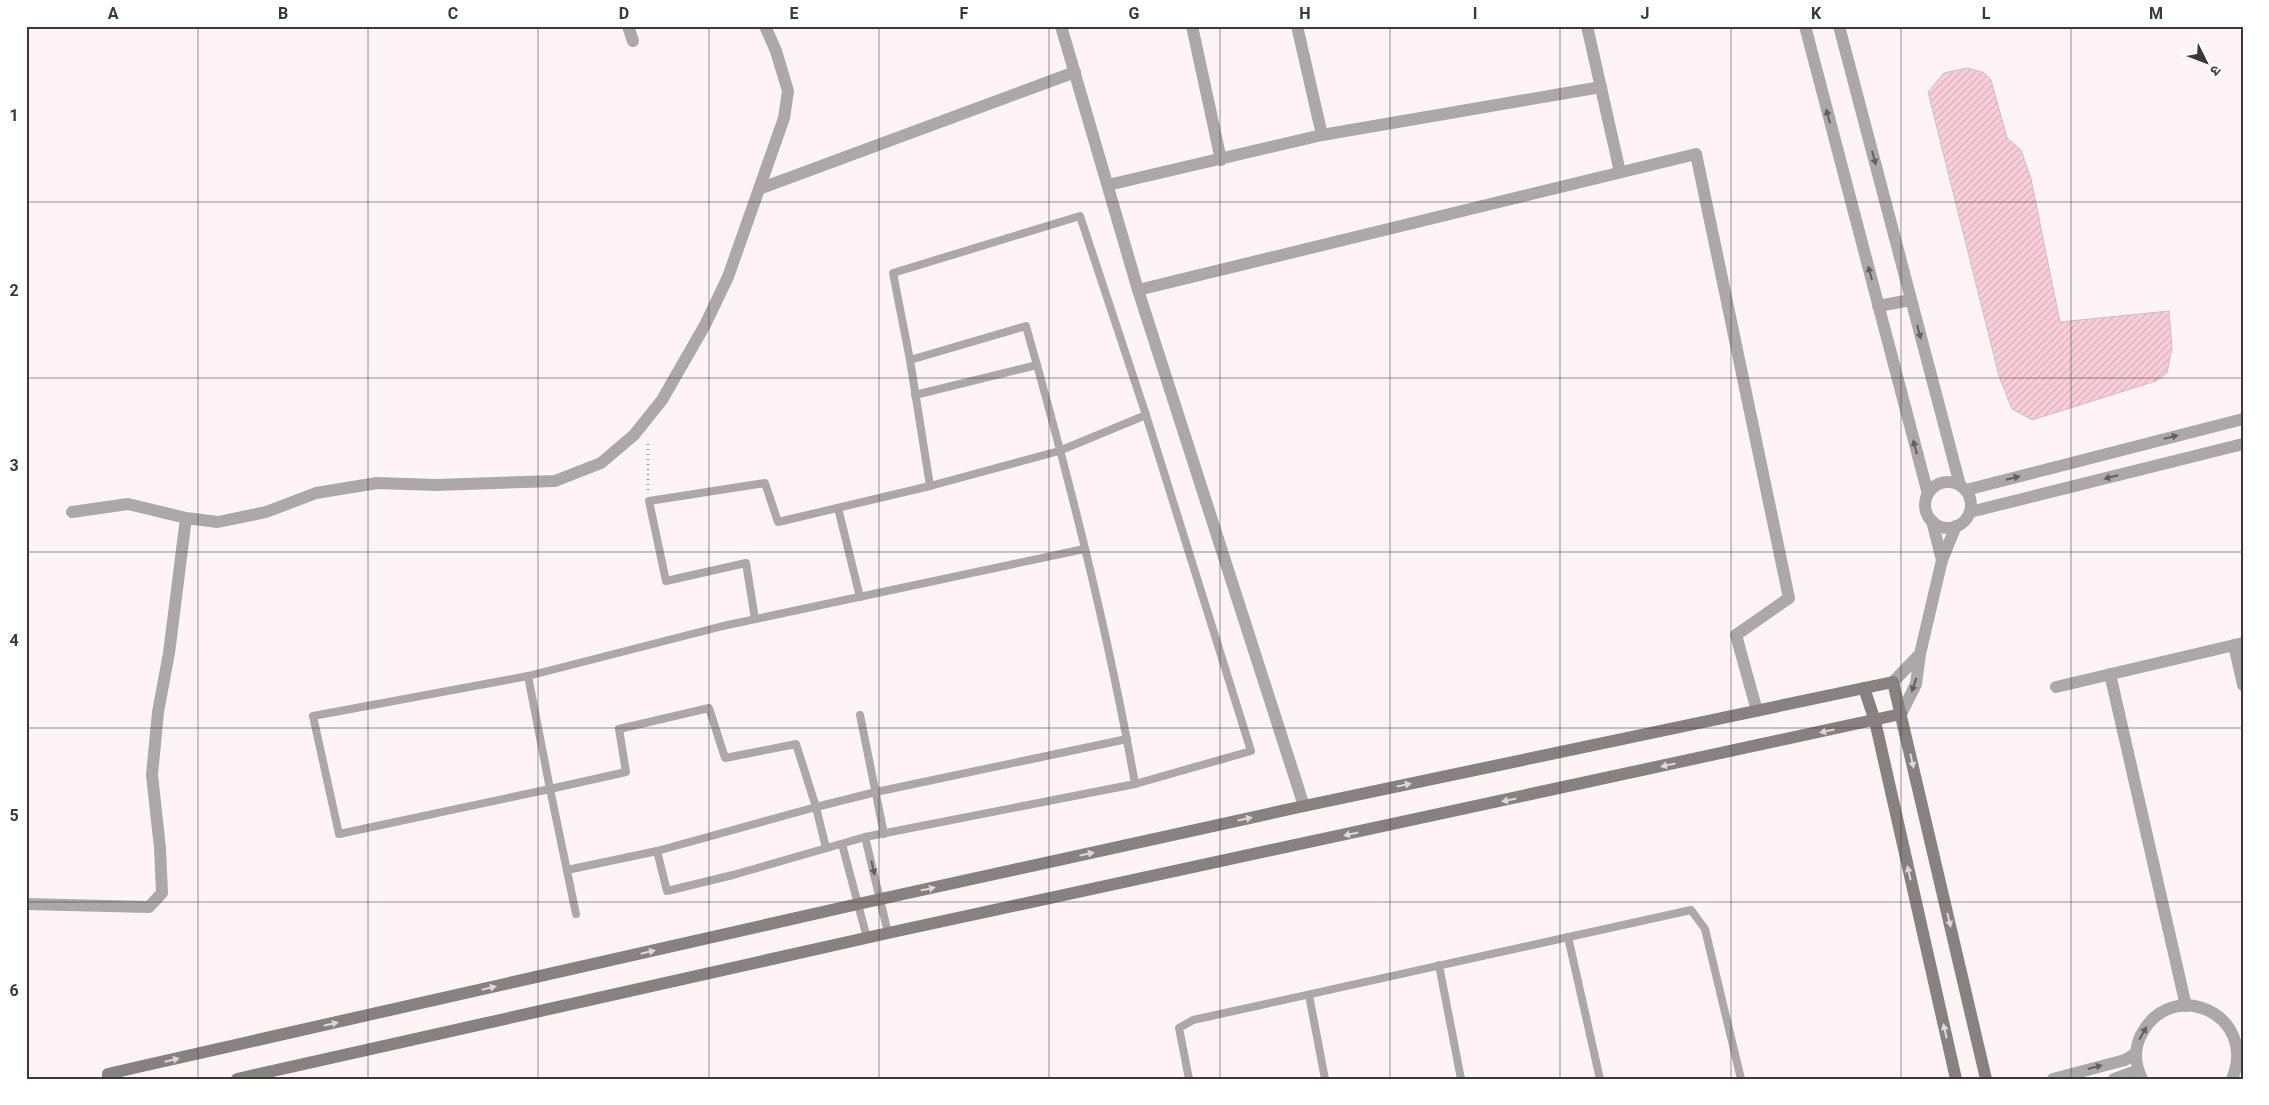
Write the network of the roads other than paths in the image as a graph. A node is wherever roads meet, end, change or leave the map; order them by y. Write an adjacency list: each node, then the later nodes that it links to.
1 (628, 26): 9 (street)
2 (765, 26): 16 (street)
3 (1061, 26): 10 (street)
4 (1192, 26): 13 (street)
5 (1297, 26): 12 (street)
6 (1587, 26): 11 (street)
7 (1805, 26): 19 (street, one-way to 7)
8 (1839, 26): 18 (street, one-way to 18)
9 (633, 41)
10 (1075, 72): 15 (street); 16 (street)
11 (1601, 87): 12 (street); 14 (street)
12 (1322, 135): 13 (street)
13 (1221, 160): 15 (street)
14 (1620, 172): 17 (street); 50 (street)
15 (1108, 185): 17 (street)
16 (759, 189): 35 (street)
17 (1138, 290): 58 (street)
18 (1911, 300): 19 (street); 30 (street, one-way to 30)
19 (1878, 306): 31 (street, one-way to 19)
20 (910, 360): 21 (lane); 22 (lane); 23 (lane)
21 (1037, 365): 22 (lane); 27 (lane)
22 (916, 395): 29 (lane)
23 (1146, 415): 27 (lane); 55 (lane)
24 (2243, 419): 25 (street)
25 (2206, 428): 28 (street); 30 (street, one-way to 25)
26 (2243, 444): 28 (street)
27 (1059, 451): 29 (lane); 38 (lane)
28 (2210, 452): 34 (street, one-way to 34)
29 (930, 486): 32 (lane)
30 (1963, 488): 31 (street); 34 (street)
31 (1928, 494): 36 (street)
32 (838, 508): 40 (lane); 41 (lane)
33 (72, 512): 35 (street)
34 (1970, 512): 37 (street)
35 (186, 518): 67 (street)
36 (1932, 522): 37 (street); 39 (street)
37 (1956, 526): 39 (street)
38 (1084, 549): 40 (lane); 54 (lane)
39 (1942, 560): 43 (street)
40 (860, 597): 41 (lane)
41 (756, 620): 45 (lane)
42 (2238, 644): 44 (street); 47 (street)
43 (1920, 654): 46 (street); 51 (street, one-way to 51)
44 (2110, 674): 48 (street); 75 (street)
45 (528, 676): 56 (lane); 56 (lane)
46 (1893, 682): 49 (street); 51 (street)
47 (2243, 685)
48 (2056, 687)
49 (1864, 688): 50 (street); 53 (street)
50 (1757, 711): 58 (street, one-way to 50)
51 (1901, 714): 53 (street); 89 (street, one-way to 89)
52 (860, 715): 57 (lane)
53 (1875, 721): 70 (street, one-way to 70); 88 (street, one-way to 53)
54 (1127, 739): 55 (lane); 57 (lane)
55 (1134, 784): 60 (lane)
56 (550, 788): 59 (lane); 65 (lane)
57 (876, 792): 59 (lane); 60 (lane)
58 (1304, 806): 66 (street, one-way to 58)
59 (816, 807): 63 (lane); 64 (lane)
60 (884, 834): 61 (lane)
61 (865, 837): 62 (lane); 66 (lane, one-way to 66)
62 (842, 844): 63 (lane); 68 (lane)
63 (826, 848): 64 (lane)
64 (657, 851): 65 (lane)
65 (567, 870): 69 (lane)
66 (880, 899): 68 (street); 70 (lane)
67 (26, 904)
68 (858, 904): 72 (lane); 79 (street, one-way to 68)
69 (576, 914)
70 (888, 933): 72 (street)
71 (1568, 937): 73 (lane); 86 (lane); 87 (lane)
72 (867, 938): 82 (street)
73 (1439, 965): 74 (lane); 85 (lane)
74 (1309, 995): 83 (lane); 84 (lane)
75 (2186, 1006): 76 (street); 77 (street, one-way to 75)
76 (2240, 1050): 78 (street)
77 (2136, 1052): 80 (street); 90 (street, one-way to 77)
78 (2237, 1071)
79 (139, 1073): 81 (street)
80 (2140, 1074): 91 (street)
81 (108, 1079)
82 (237, 1079)
83 (1189, 1079)
84 (1325, 1079)
85 (1461, 1079)
86 (1600, 1079)
87 (1741, 1079)
88 (1956, 1079)
89 (1986, 1079)
90 (2053, 1079)
91 (2114, 1079)

